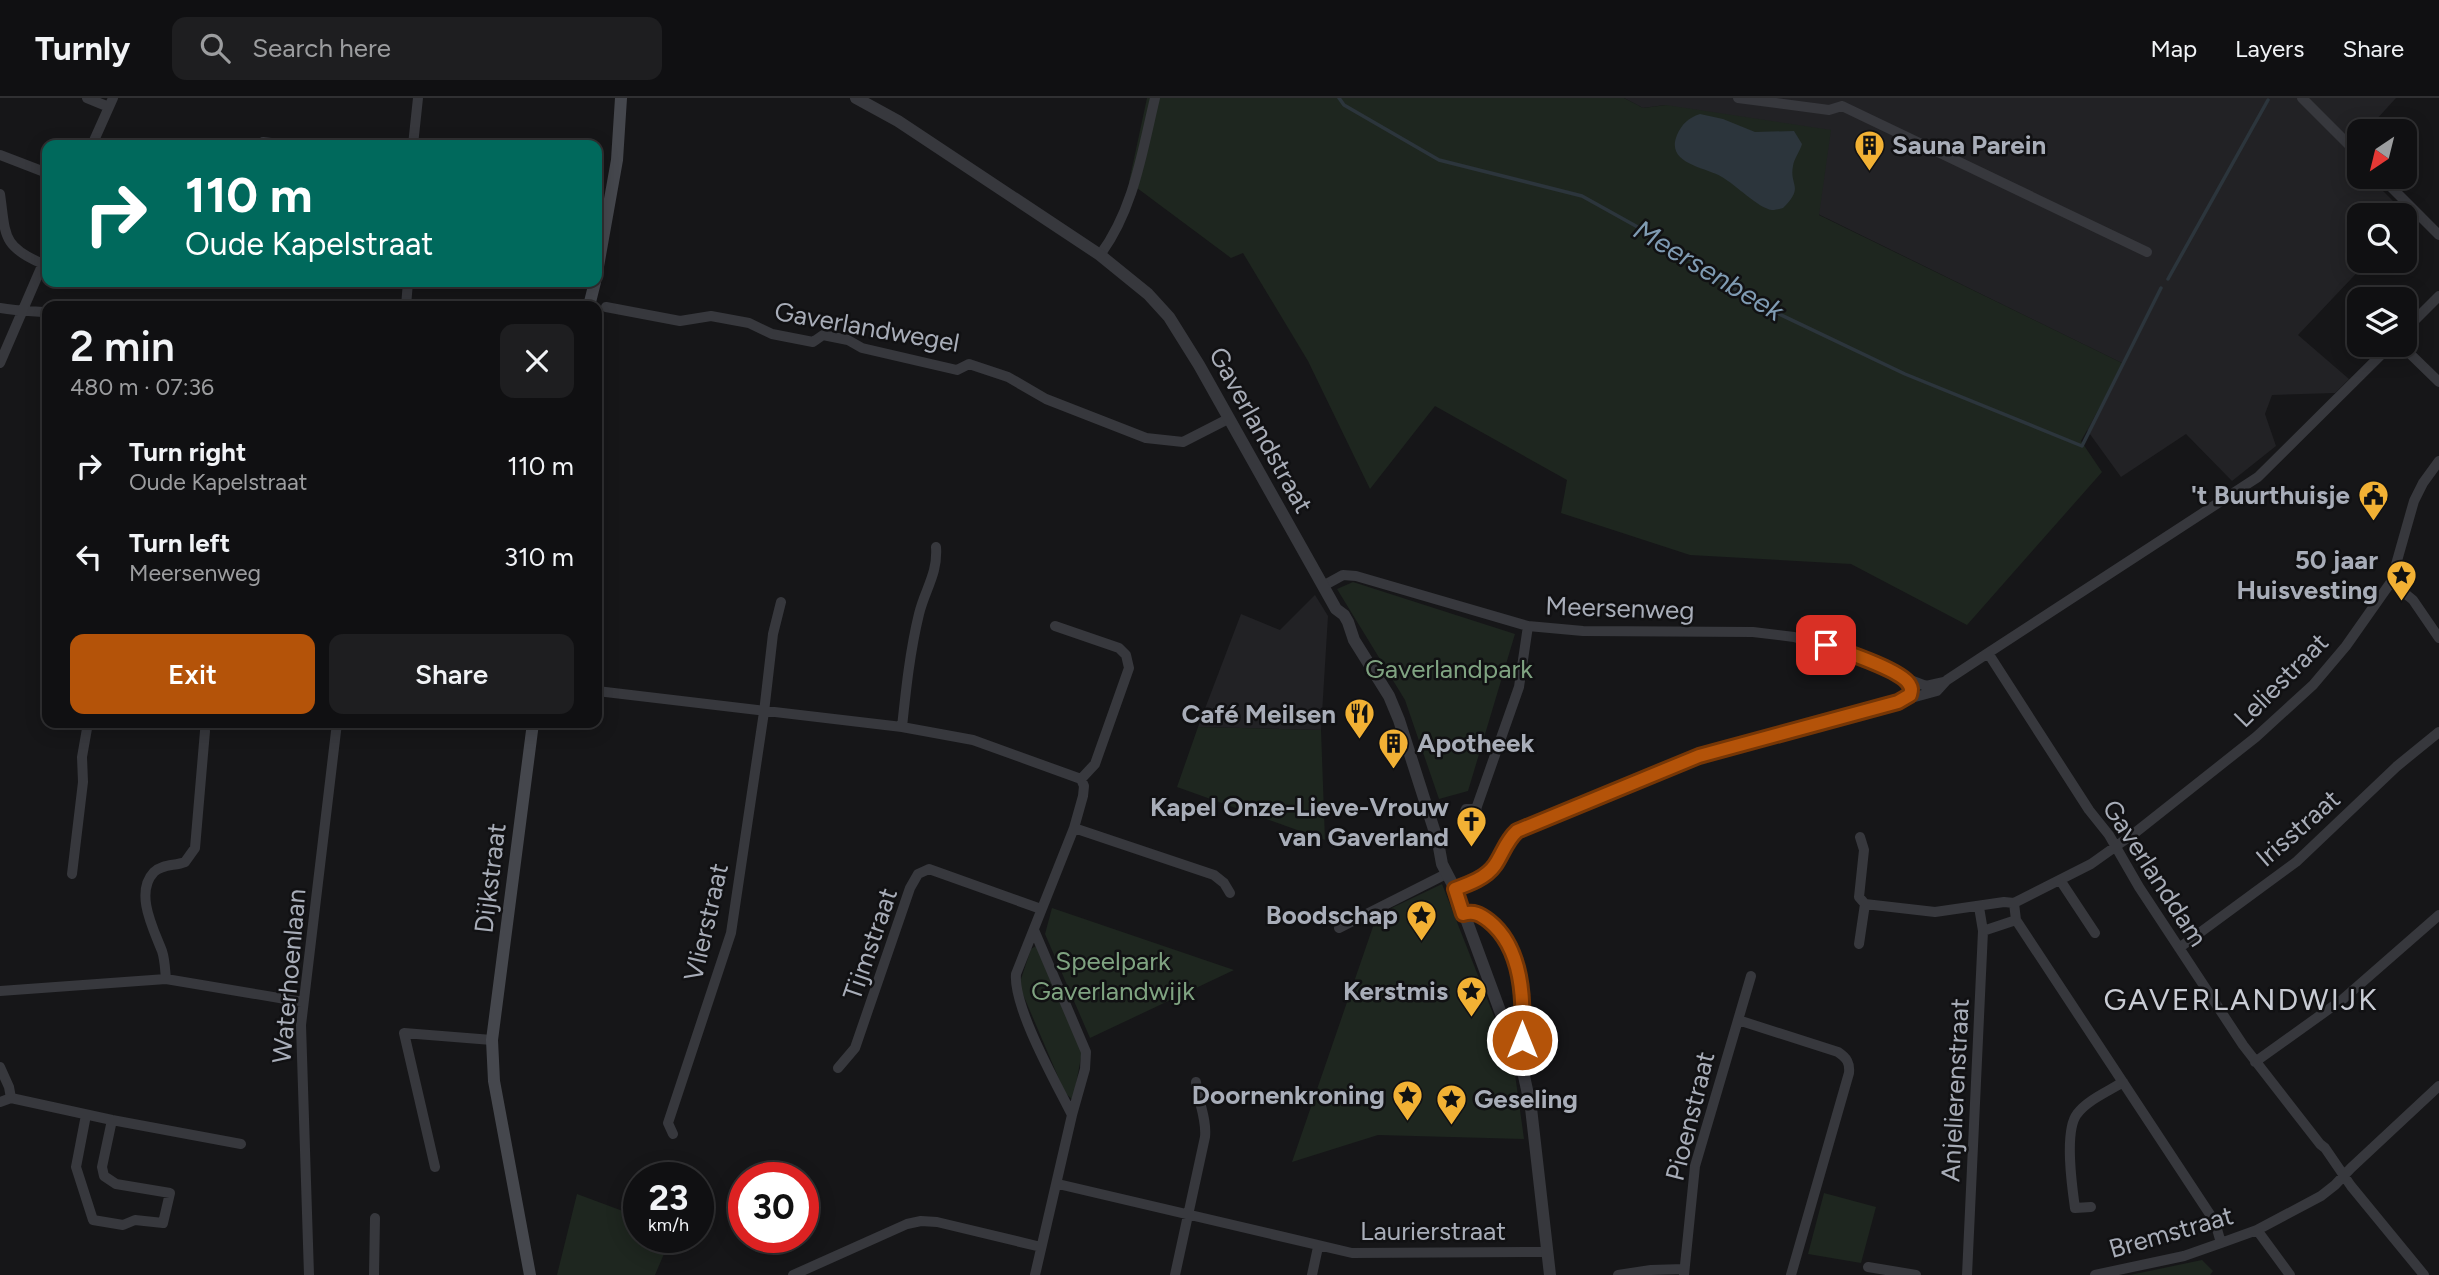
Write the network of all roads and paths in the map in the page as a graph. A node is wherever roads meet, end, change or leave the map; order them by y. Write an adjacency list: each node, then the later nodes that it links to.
1 (87, 98): 8 (street)
2 (418, 98): 11 (street)
3 (621, 98): 18 (main road)
4 (856, 98): 20 (street, Gaverlandstraat)
5 (1155, 98): 20 (street)
6 (1738, 98): 9 (street)
7 (2302, 98): 12 (street)
8 (111, 102): 10 (street)
9 (1842, 102): 19 (street)
10 (94, 140)
11 (414, 140)
12 (2347, 142)
13 (0, 155): 14 (street)
14 (42, 171)
15 (2393, 189): 17 (street)
16 (0, 194): 21 (street)
17 (2439, 235)
18 (602, 244)
19 (2147, 252)
20 (1100, 255): 33 (street, Gaverlandstraat)
21 (42, 258)
22 (42, 266): 26 (street)
23 (2439, 296): 28 (street)
24 (606, 307): 33 (street, Gaverlandwegel)
25 (0, 308): 26 (street)
26 (23, 311): 27 (street); 31 (street)
27 (42, 312)
28 (2417, 318)
29 (2379, 357): 42 (street)
30 (2413, 357): 32 (street)
31 (0, 363)
32 (2439, 382)
33 (1228, 419): 37 (street, Gaverlandstraat)
34 (2439, 461): 36 (street, Leliestraat)
35 (936, 547): 48 (street)
36 (2391, 582): 41 (street); 58 (street, Leliestraat)
37 (1323, 586): 40 (street, Meersenweg); 60 (street, Gaverlandstraat)
38 (781, 602): 47 (street, Vlierstraat)
39 (1055, 626): 54 (street)
40 (1528, 626): 43 (street, Meersenweg); 55 (street)
41 (2439, 638)
42 (1988, 653): 44 (street); 58 (street, Gaverlanddam)
43 (1902, 677): 44 (street); 46 (street, Meersenweg)
44 (1947, 680): 46 (street)
45 (602, 692): 47 (street)
46 (1905, 699): 62 (street)
47 (764, 712): 48 (street); 95 (street, Vlierstraat)
48 (902, 727): 54 (street)
49 (87, 728): 59 (street)
50 (336, 728): 80 (street, Waterhoenlaan)
51 (532, 728): 82 (main road, Dijkstraat)
52 (205, 731): 78 (street)
53 (2439, 732): 76 (street, Irisstraat)
54 (1082, 783): 56 (street)
55 (1476, 809)
56 (1074, 828): 63 (street); 67 (street)
57 (1860, 837): 65 (street)
58 (2115, 847): 61 (street, Leliestraat); 76 (street, Gaverlanddam)
59 (72, 874)
60 (1446, 874): 62 (street, Gaverlandstraat); 71 (street)
61 (2060, 880): 64 (street, Leliestraat); 74 (street)
62 (1455, 889): 68 (street, Gaverlandstraat)
63 (1230, 894)
64 (2014, 903): 66 (street); 70 (street)
65 (1865, 904): 66 (street); 75 (street)
66 (1979, 907): 73 (street, Anjelierenstraat)
67 (1041, 909): 72 (street); 86 (street, Tijmstraat)
68 (1463, 914): 83 (street, Gaverlandstraat); 83 (street, Gaverlandstraat)
69 (2439, 915): 84 (street)
70 (2016, 920): 73 (street); 88 (street)
71 (1339, 928)
72 (1034, 930): 93 (street); 93 (street)
73 (1983, 931): 121 (street, Anjelierenstraat)
74 (2095, 933)
75 (1859, 944)
76 (2179, 948): 84 (street, Gaverlanddam)
77 (1751, 976): 81 (street, Pioenstraat)
78 (166, 979): 79 (street); 80 (street)
79 (0, 991)
80 (303, 1002): 110 (street, Waterhoenlaan)
81 (1738, 1020): 109 (street, Pioenstraat); 119 (street)
82 (492, 1040): 97 (street); 112 (main road, Dijkstraat)
83 (1516, 1051): 107 (street, Gaverlandstraat)
84 (2255, 1062): 98 (street, Gaverlanddam)
85 (0, 1067): 90 (street)
86 (838, 1068)
87 (1196, 1082): 101 (street)
88 (2123, 1082): 100 (street); 104 (street)
89 (2439, 1086): 98 (street, Bremstraat)
90 (11, 1098): 91 (street); 92 (street)
91 (0, 1102)
92 (86, 1115): 94 (street); 94 (street)
93 (1072, 1115): 99 (street)
94 (112, 1120): 96 (street)
95 (673, 1134)
96 (241, 1144)
97 (435, 1167)
98 (2344, 1175): 103 (street, Bremstraat); 124 (street, Gaverlanddam)
99 (1058, 1184): 101 (street, Laurierstraat); 105 (street)
100 (2091, 1207)
101 (1188, 1216): 106 (street, Laurierstraat); 115 (street)
102 (375, 1218): 111 (street)
103 (2257, 1230): 104 (street, Bremstraat); 123 (street, Bremstraat)
104 (2221, 1243): 122 (street, Bremstraat)
105 (1041, 1247): 113 (street); 114 (street)
106 (1318, 1247): 107 (street, Laurierstraat); 116 (street)
107 (1547, 1252): 117 (street, Gaverlandstraat)
108 (1868, 1267): 120 (street)
109 (1684, 1272): 118 (street, Pioenstraat)
110 (309, 1275)
111 (373, 1275)
112 (530, 1275)
113 (793, 1275)
114 (1035, 1275)
115 (1175, 1275)
116 (1312, 1275)
117 (1550, 1275)
118 (1618, 1275)
119 (1791, 1275)
120 (1916, 1275)
121 (1967, 1275)
122 (2095, 1275)
123 (2290, 1275)
124 (2424, 1275)

